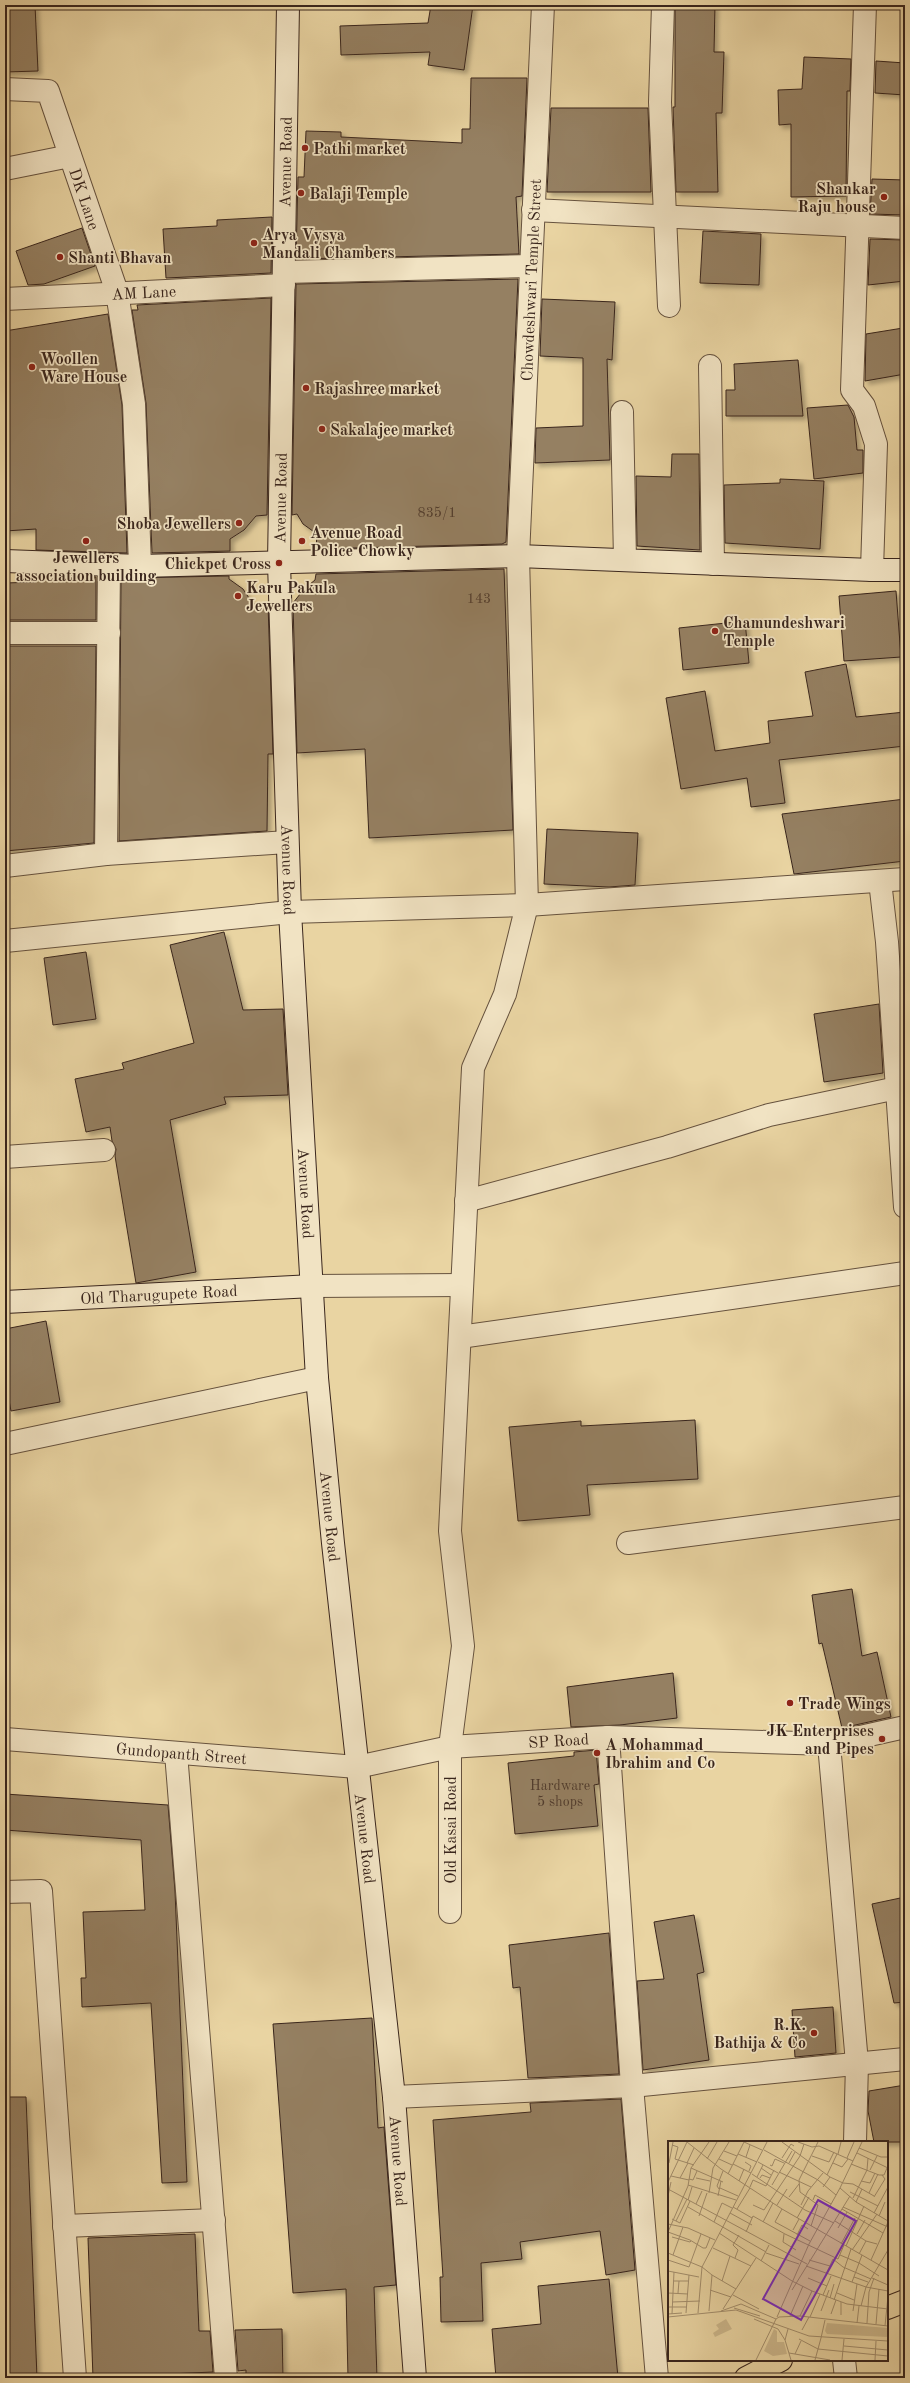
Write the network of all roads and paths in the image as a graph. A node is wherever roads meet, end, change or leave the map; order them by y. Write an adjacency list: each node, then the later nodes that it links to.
1 (288, 5): 13 (street, Avenue Road)
2 (543, 5): 8 (street, Chowdeshwari Temple Street)
3 (663, 5): 9 (street)
4 (865, 5): 10 (street)
5 (5, 89): 6 (street, DK Lane)
6 (70, 156): 7 (street); 14 (street, DK Lane)
7 (5, 169)
8 (533, 210): 9 (street); 12 (street, Chowdeshwari Temple Street)
9 (667, 216): 10 (street); 16 (street)
10 (858, 225): 11 (street); 26 (street)
11 (905, 228)
12 (531, 266): 13 (street, AM Lane); 19 (street, Chowdeshwari Temple Street)
13 (284, 279): 14 (street, AM Lane); 22 (street, Avenue Road)
14 (117, 292): 15 (street, AM Lane); 25 (street, DK Lane)
15 (5, 299)
16 (669, 306)
17 (710, 366): 23 (street)
18 (622, 412): 20 (street)
19 (518, 556): 20 (street); 22 (street); 35 (street, Chowdeshwari Temple Street)
20 (625, 560): 23 (street)
21 (5, 561): 24 (street)
22 (279, 563): 25 (street); 30 (street, Avenue Road)
23 (713, 564): 26 (street)
24 (109, 565): 25 (street); 29 (street)
25 (140, 566)
26 (872, 570): 27 (street)
27 (905, 570)
28 (5, 633): 29 (street)
29 (109, 633): 31 (street)
30 (287, 842): 31 (street); 36 (street, Avenue Road)
31 (106, 854): 32 (street)
32 (5, 866)
33 (905, 879): 34 (street)
34 (880, 881): 35 (street); 38 (street)
35 (527, 905): 36 (street); 42 (street, Chowdeshwari Temple Street)
36 (290, 912): 37 (street); 46 (street, Avenue Road)
37 (5, 941)
38 (896, 943): 39 (street)
39 (897, 1088): 42 (street); 43 (street)
40 (104, 1150): 41 (street)
41 (5, 1157)
42 (466, 1201): 45 (street, Old Kasai Road)
43 (905, 1207)
44 (905, 1273): 48 (street)
45 (462, 1285): 46 (street, Old Tharugupete Road); 48 (street, Old Kasai Road)
46 (313, 1286): 47 (street, Old Tharugupete Road); 49 (street, Avenue Road)
47 (5, 1302)
48 (460, 1338): 57 (street, Old Kasai Road)
49 (317, 1378): 50 (street); 59 (street, Avenue Road)
50 (5, 1444)
51 (905, 1507): 52 (street)
52 (628, 1543)
53 (905, 1728): 56 (street, SP Road)
54 (608, 1737): 56 (street, SP Road); 57 (street, SP Road); 64 (street)
55 (5, 1739): 58 (street, Gundopanth Street)
56 (829, 1744): 63 (street)
57 (450, 1747): 59 (street, SP Road); 61 (street, Old Kasai Road)
58 (176, 1753): 59 (street, Gundopanth Street); 67 (street)
59 (357, 1767): 65 (street, Avenue Road)
60 (5, 1892): 68 (street)
61 (450, 1912)
62 (905, 2059): 63 (street)
63 (858, 2063): 64 (street); 66 (street)
64 (632, 2086): 65 (street); 76 (street)
65 (394, 2097): 75 (street, Avenue Road)
66 (855, 2141)
67 (214, 2220): 68 (street); 74 (street)
68 (64, 2226): 73 (street)
69 (905, 2301): 70 (main road)
70 (888, 2308)
71 (779, 2361): 77 (main road)
72 (844, 2361): 78 (street)
73 (75, 2378)
74 (226, 2378)
75 (415, 2378)
76 (657, 2378)
77 (746, 2378)
78 (846, 2378)

